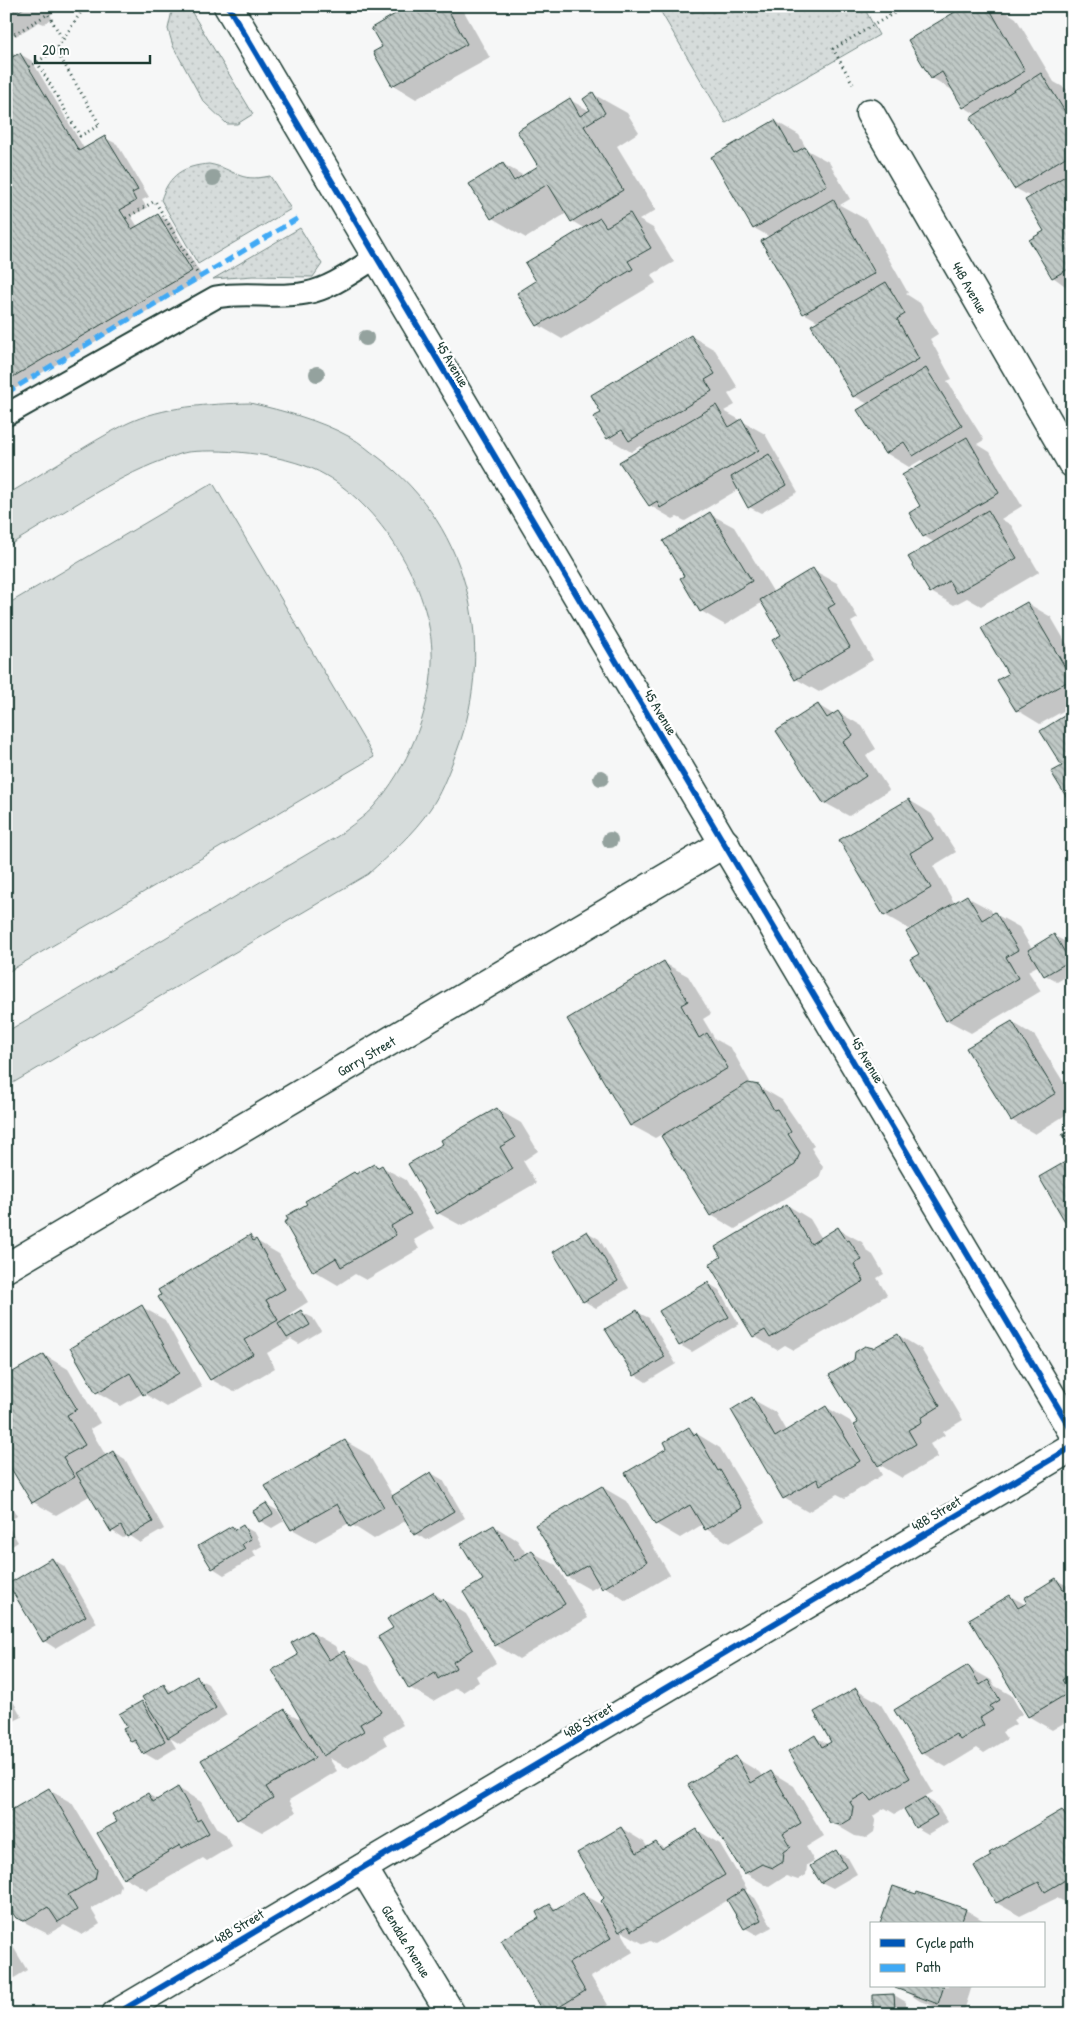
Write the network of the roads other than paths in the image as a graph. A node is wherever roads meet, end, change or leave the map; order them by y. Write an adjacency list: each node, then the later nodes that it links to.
1 (228, 6): 3 (street, 45 Avenue)
2 (870, 113): 5 (street, 44B Avenue)
3 (375, 258): 4 (lane); 6 (street, 45 Avenue)
4 (6, 416)
5 (1072, 462)
6 (725, 843): 7 (street, Garry Street); 8 (street, 45 Avenue)
7 (6, 1268)
8 (1072, 1431)
9 (1072, 1447): 10 (street, 48B Street)
10 (363, 1868): 11 (street, 48B Street); 12 (street, Glendale Avenue)
11 (116, 2014)
12 (451, 2014)

